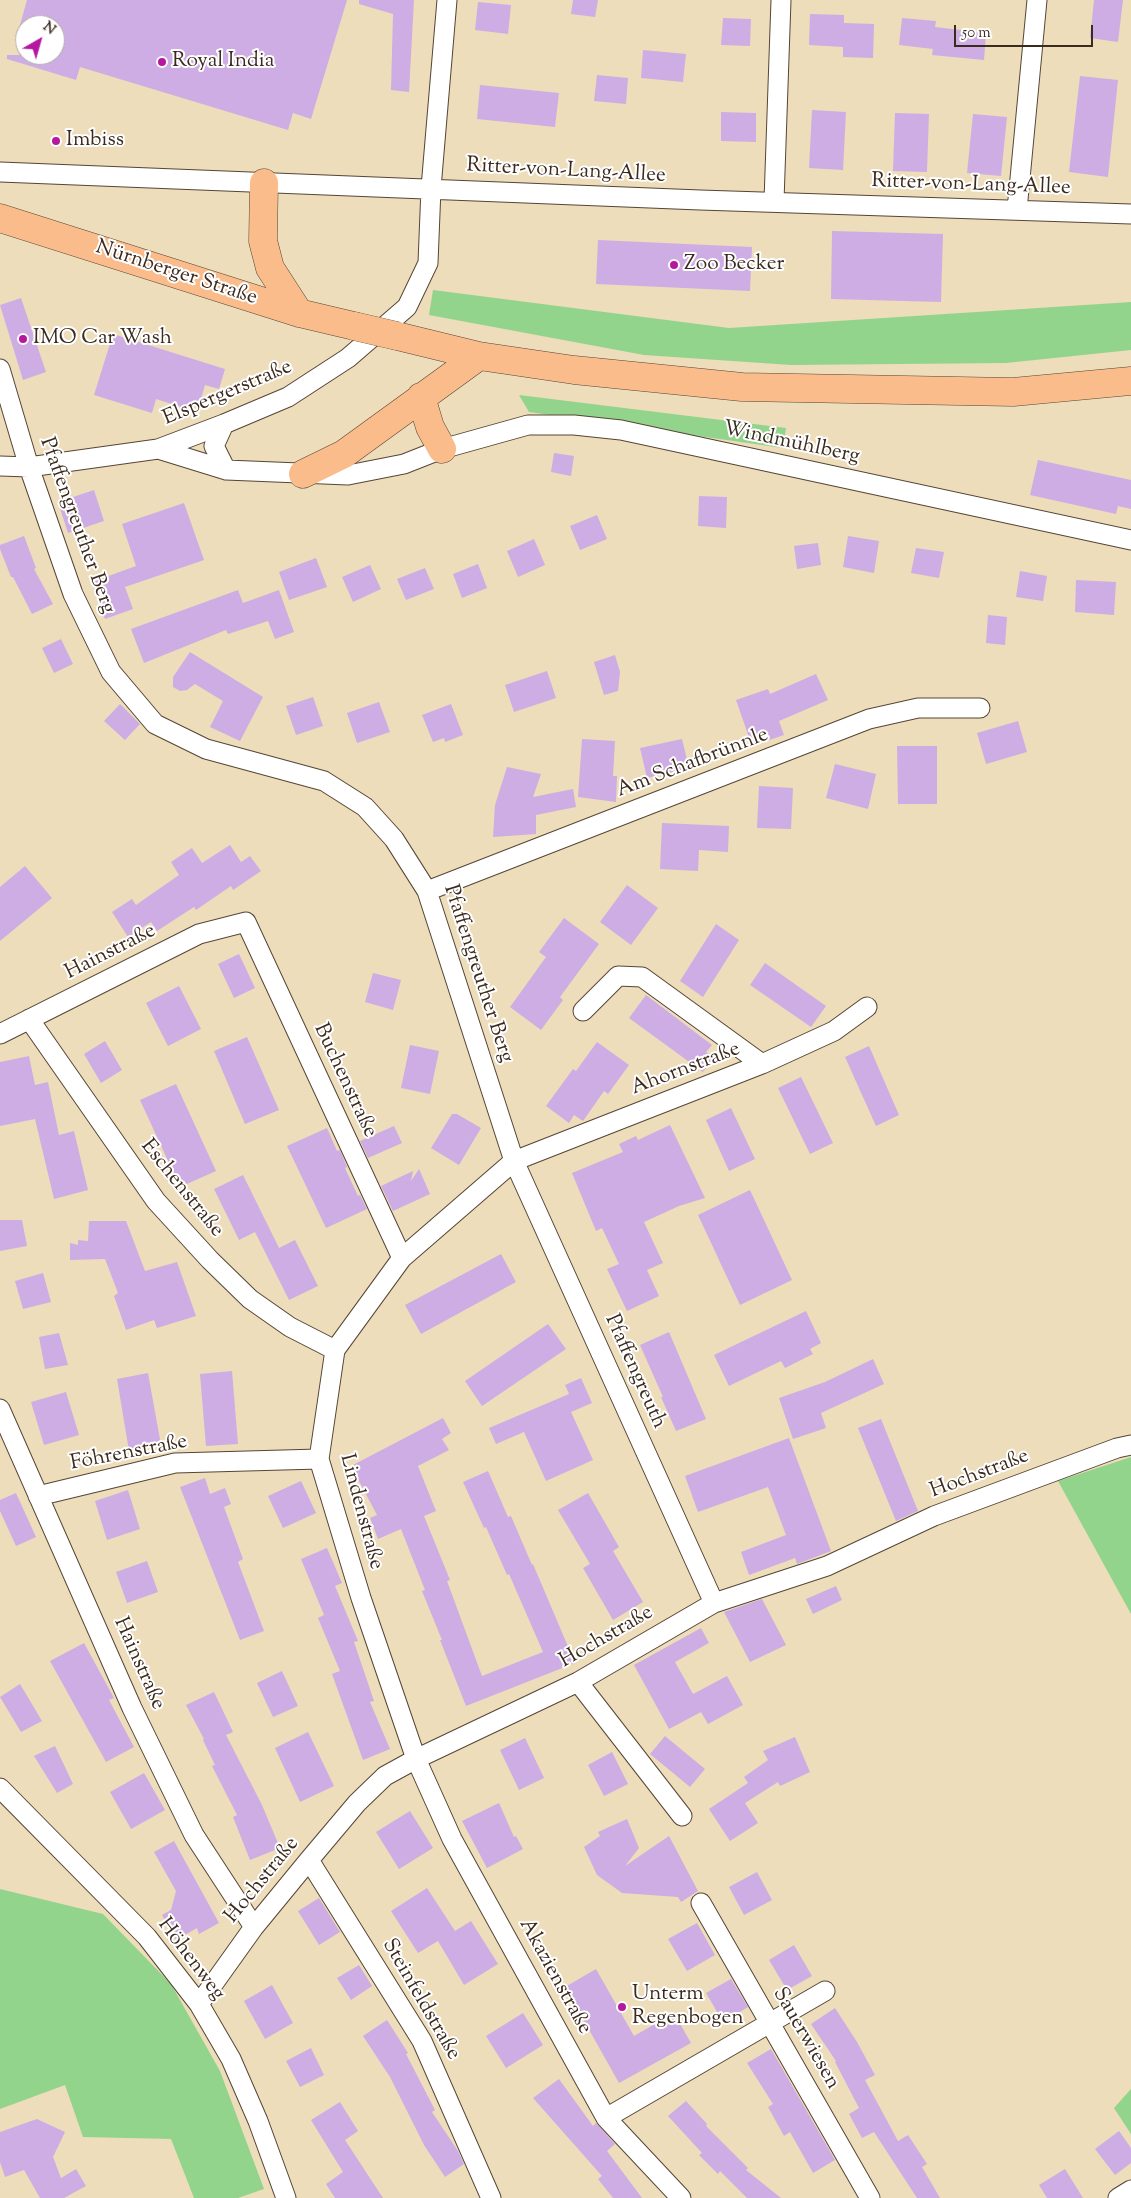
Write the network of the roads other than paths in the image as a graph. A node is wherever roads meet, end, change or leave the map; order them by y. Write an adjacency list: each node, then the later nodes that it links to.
1 (447, 0): 6 (street, Elspergerstraße)
2 (780, 0): 7 (street)
3 (1037, 0): 8 (street)
4 (0, 172): 5 (street, Ritter-von-Lang-Allee)
5 (264, 183): 6 (street, Ritter-von-Lang-Allee); 11 (main road)
6 (431, 188): 7 (street, Ritter-von-Lang-Allee); 16 (street, Elspergerstraße)
7 (774, 201): 8 (street, Ritter-von-Lang-Allee)
8 (1017, 210): 9 (street, Ritter-von-Lang-Allee)
9 (1131, 214)
10 (0, 218): 11 (main road, Nürnberger Straße)
11 (299, 314): 12 (main road, Nürnberger Straße, bridge)
12 (479, 356): 14 (main road, Nürnberger Straße); 15 (main road)
13 (0, 369): 20 (street, Pfaffengreuther Berg)
14 (1131, 381)
15 (421, 397): 18 (main road); 22 (main road)
16 (224, 424): 17 (street, Elspergerstraße); 21 (street)
17 (158, 449): 20 (street, Elspergerstraße); 21 (street, Windmühlberg)
18 (442, 449): 22 (street, Windmühlberg); 23 (street, Windmühlberg)
19 (0, 466): 20 (street, Elspergerstraße)
20 (29, 467): 25 (street, Pfaffengreuther Berg)
21 (226, 470): 22 (street, Windmühlberg)
22 (303, 474)
23 (1131, 540)
24 (980, 708): 25 (street, Am Schafbrünnle)
25 (427, 891): 32 (street, Pfaffengreuther Berg)
26 (246, 922): 29 (street, Hainstraße); 33 (street, Buchenstraße)
27 (867, 1007): 31 (street, Ahornstraße)
28 (583, 1011): 31 (street)
29 (30, 1019): 30 (street, Hainstraße); 34 (street, Eschenstraße)
30 (0, 1034)
31 (762, 1064): 32 (street, Ahornstraße)
32 (514, 1161): 33 (street, Lindenstraße); 39 (street, Pfaffengreuth)
33 (402, 1258): 34 (street, Lindenstraße)
34 (334, 1350): 37 (street, Lindenstraße)
35 (0, 1409): 38 (street, Hainstraße)
36 (1131, 1445): 39 (street, Hochstraße)
37 (319, 1459): 38 (street, Föhrenstraße); 41 (street, Lindenstraße)
38 (38, 1496): 46 (street, Hainstraße)
39 (714, 1602): 40 (street, Hochstraße)
40 (578, 1682): 41 (street, Hochstraße); 43 (street)
41 (416, 1759): 44 (street, Hochstraße); 50 (street, Akazienstraße)
42 (0, 1788): 48 (street, Höhenweg)
43 (682, 1816)
44 (308, 1860): 46 (street, Hochstraße); 53 (street, Steinfeldstraße)
45 (702, 1903): 49 (street, Sauerwiesen)
46 (254, 1927): 48 (street, Hochstraße)
47 (826, 1991): 49 (street)
48 (199, 2004): 52 (street, Höhenweg)
49 (770, 2023): 50 (street); 55 (street, Sauerwiesen)
50 (606, 2118): 54 (street, Akazienstraße)
51 (1131, 2190): 56 (street)
52 (286, 2198)
53 (491, 2198)
54 (681, 2198)
55 (870, 2198)
56 (1118, 2198)

